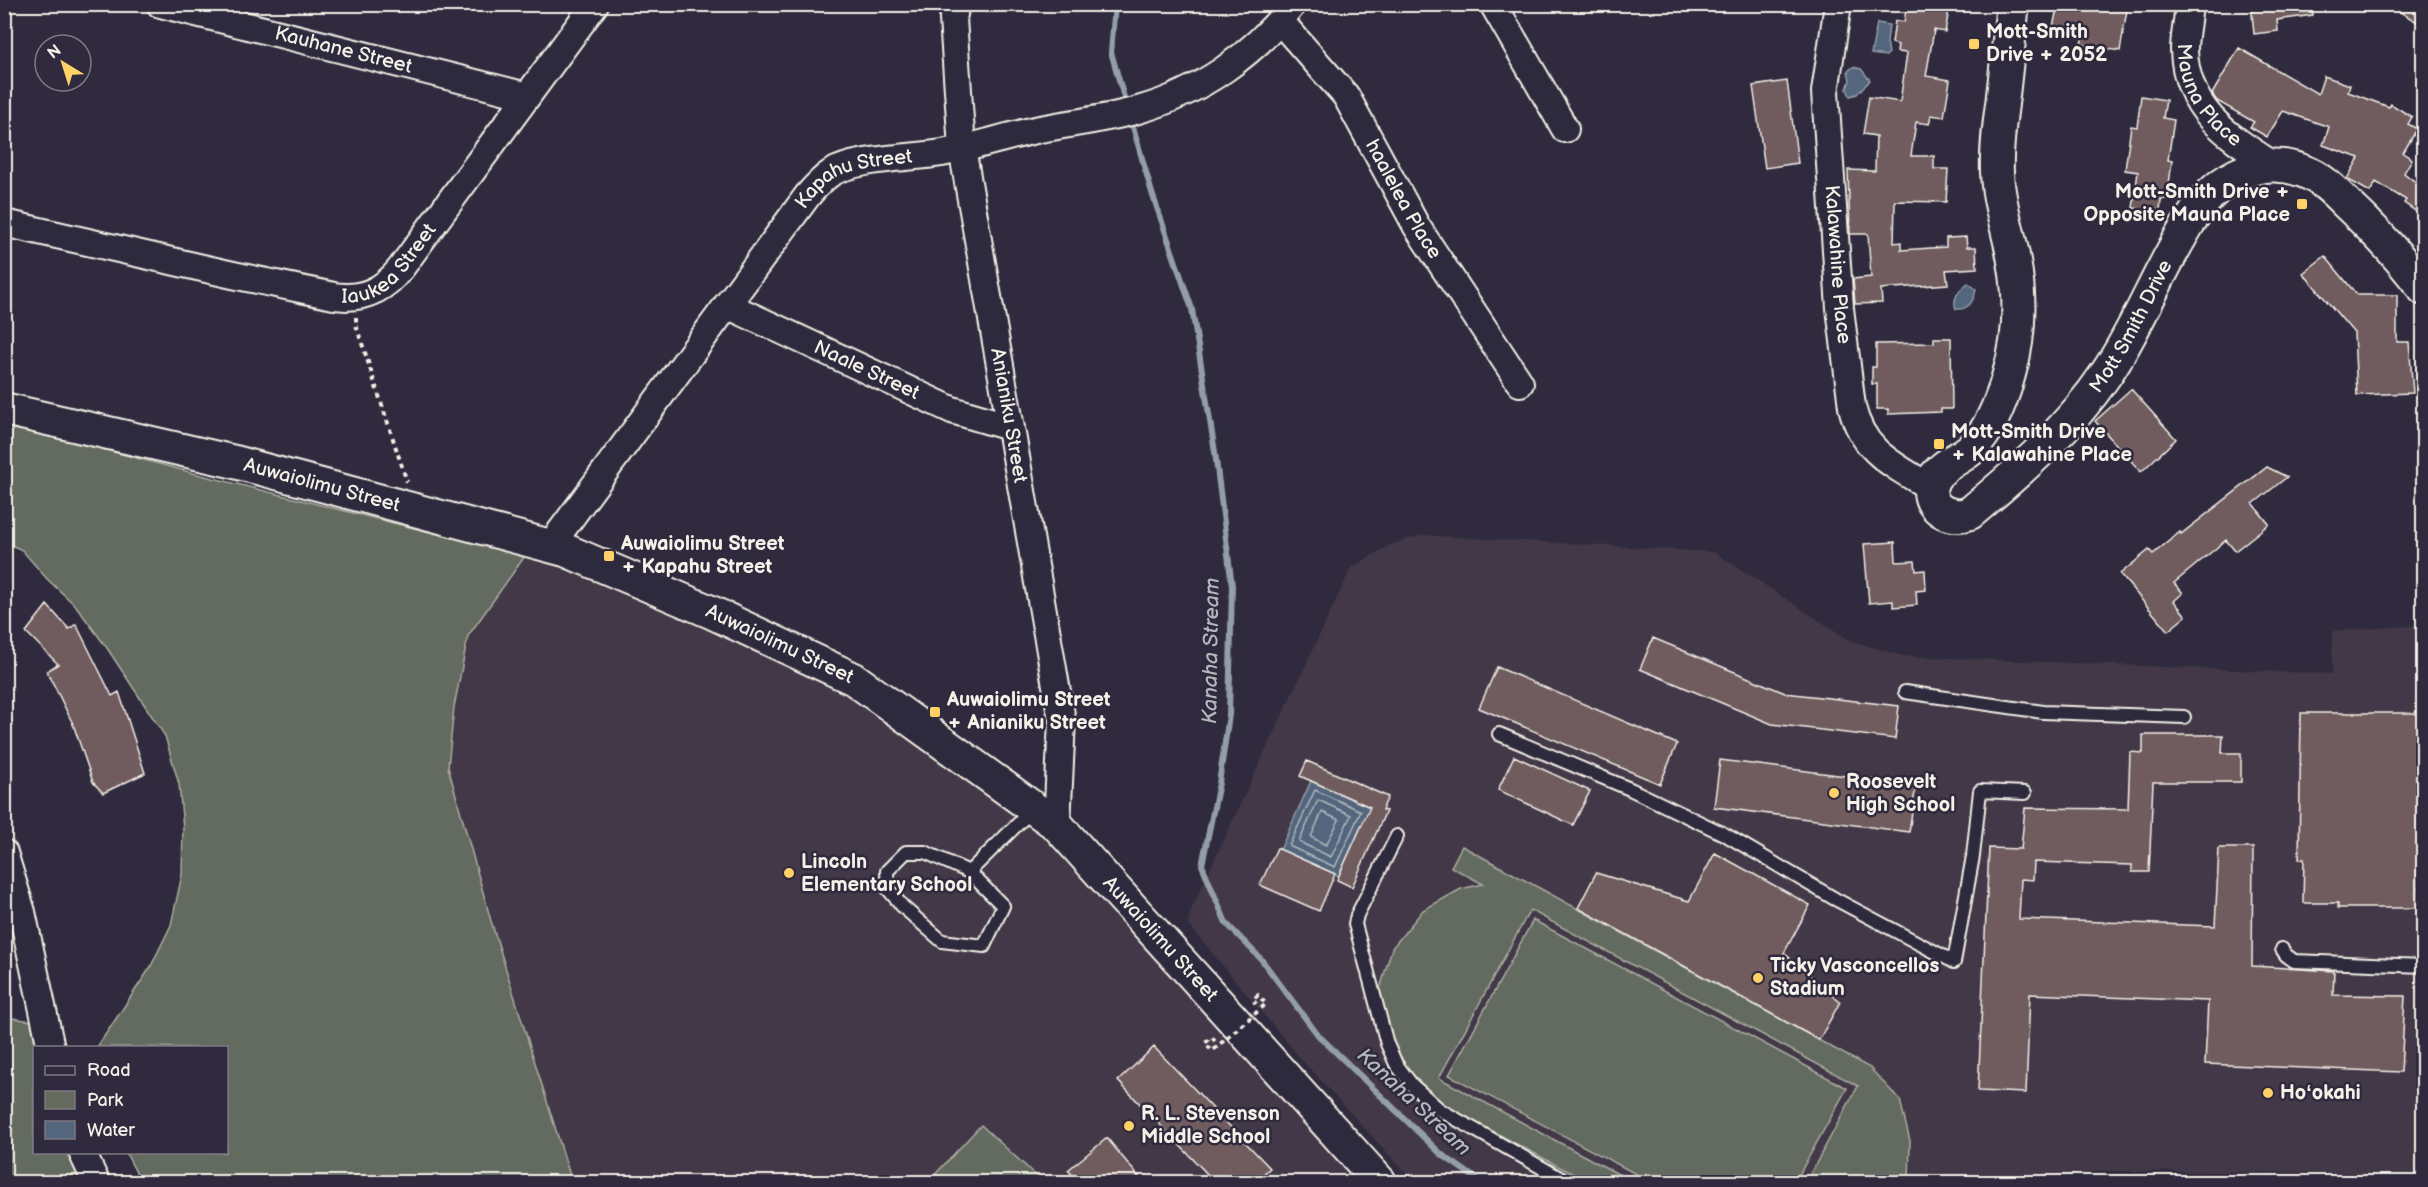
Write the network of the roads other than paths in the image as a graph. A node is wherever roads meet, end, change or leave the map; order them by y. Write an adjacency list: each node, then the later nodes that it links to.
1 (160, 4): 9 (street, Kauhane Street)
2 (595, 4): 9 (street, Iaukea Street)
3 (956, 4): 11 (street, Anianiku Street)
4 (1492, 4): 10 (street)
5 (1838, 4): 19 (street, Kalawahine Place)
6 (2013, 4): 19 (street)
7 (2189, 4): 12 (street, Mauna Place)
8 (1287, 13): 11 (street, Kapahu Street); 16 (street, haalelea Place)
9 (527, 96): 13 (street, Iaukea Street)
10 (1565, 129)
11 (962, 148): 15 (street, Kapahu Street); 18 (street, Anianiku Street)
12 (2273, 165): 14 (street, Mott Smith Drive); 19 (street, Mott Smith Drive)
13 (4, 223)
14 (2424, 289)
15 (727, 305): 18 (street, Naale Street); 20 (street, Kapahu Street)
16 (1520, 383)
17 (4, 409): 20 (street, Auwaiolimu Street)
18 (1010, 427): 25 (street, Anianiku Street)
19 (1931, 488)
20 (550, 546): 25 (street, Auwaiolimu Street)
21 (1905, 693): 22 (lane)
22 (2184, 717)
23 (1499, 734): 24 (lane)
24 (2025, 793)
25 (1045, 817): 28 (lane); 34 (street, Auwaiolimu Street)
26 (1397, 836): 35 (lane)
27 (4, 853): 31 (street)
28 (969, 872): 28 (lane)
29 (2283, 948): 30 (lane)
30 (2424, 966)
31 (51, 1046)
32 (83, 1154): 33 (street)
33 (96, 1182)
34 (1380, 1182)
35 (1567, 1182)

